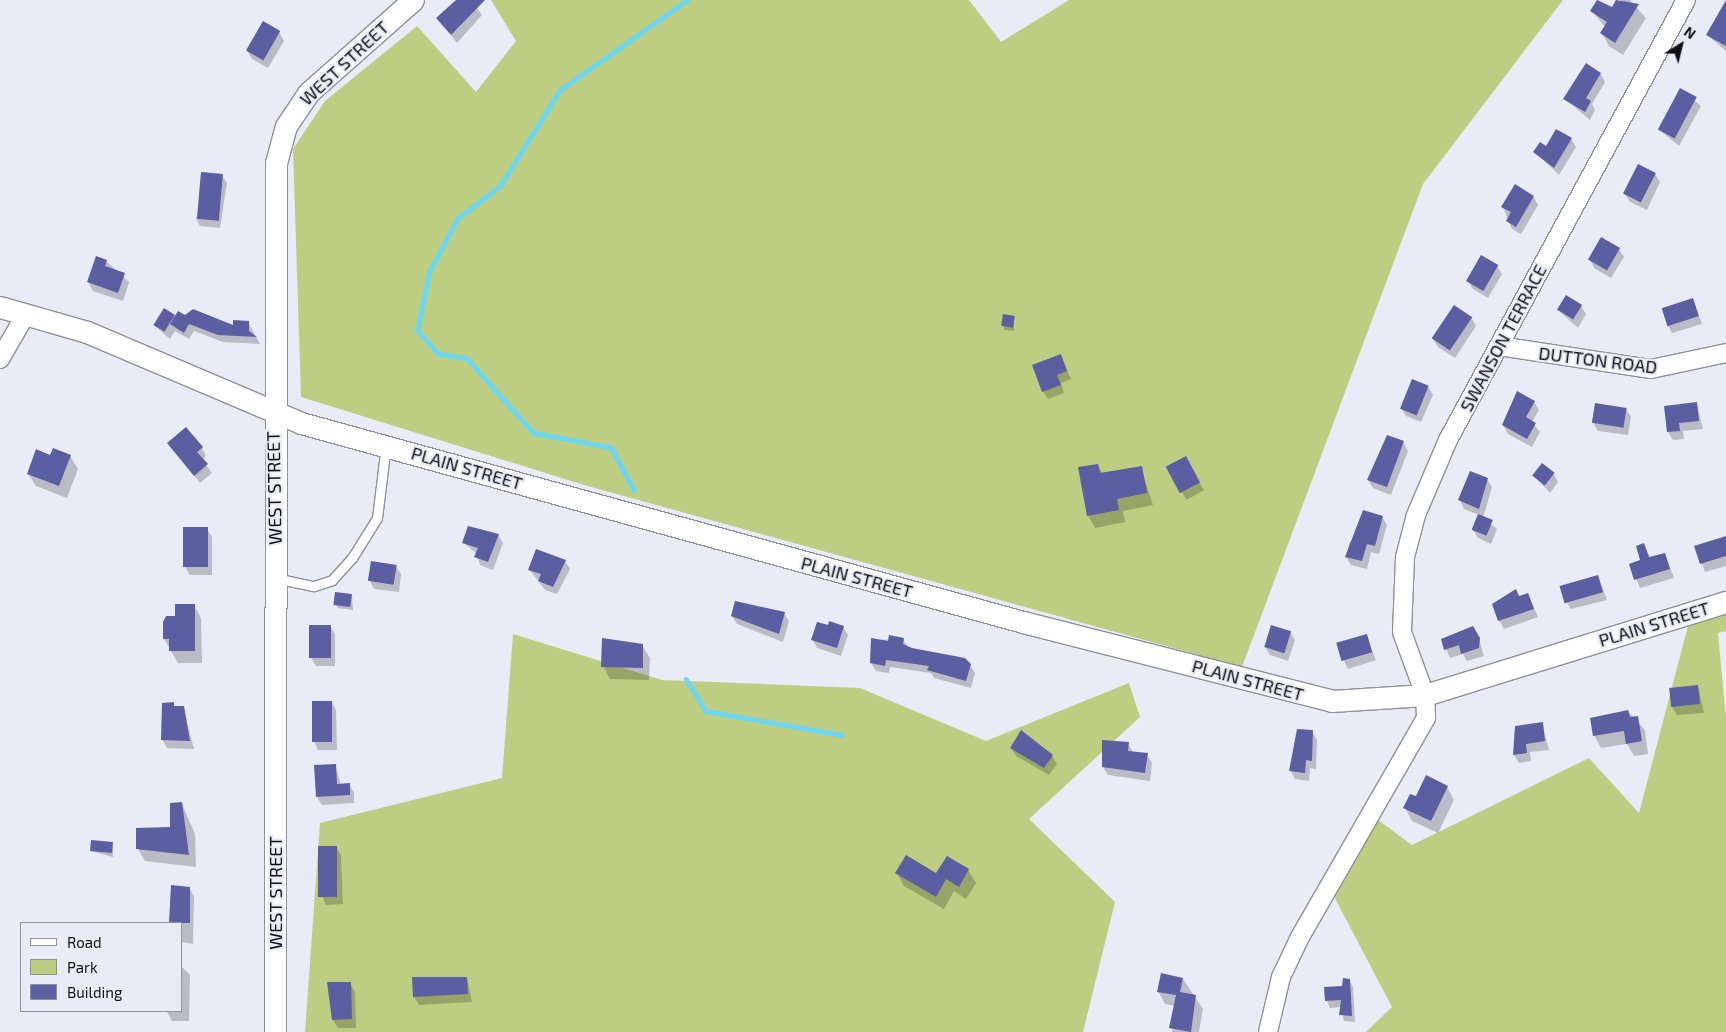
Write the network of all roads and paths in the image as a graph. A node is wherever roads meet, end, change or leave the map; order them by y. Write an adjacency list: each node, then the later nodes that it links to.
1 (413, 0): 8 (street, WEST STREET)
2 (1686, 0): 5 (street, SWANSON TERRACE)
3 (0, 307): 4 (street, PLAIN STREET)
4 (26, 314): 7 (street); 8 (street, PLAIN STREET)
5 (1499, 346): 6 (street, DUTTON ROAD); 12 (street, SWANSON TERRACE)
6 (1726, 353)
7 (0, 359)
8 (273, 412): 9 (street, PLAIN STREET); 10 (street, WEST STREET)
9 (386, 445): 10 (lane); 12 (street, PLAIN STREET)
10 (275, 578): 13 (street, WEST STREET)
11 (1726, 602): 12 (street, PLAIN STREET)
12 (1425, 695): 14 (street)
13 (275, 1032)
14 (1268, 1032)

